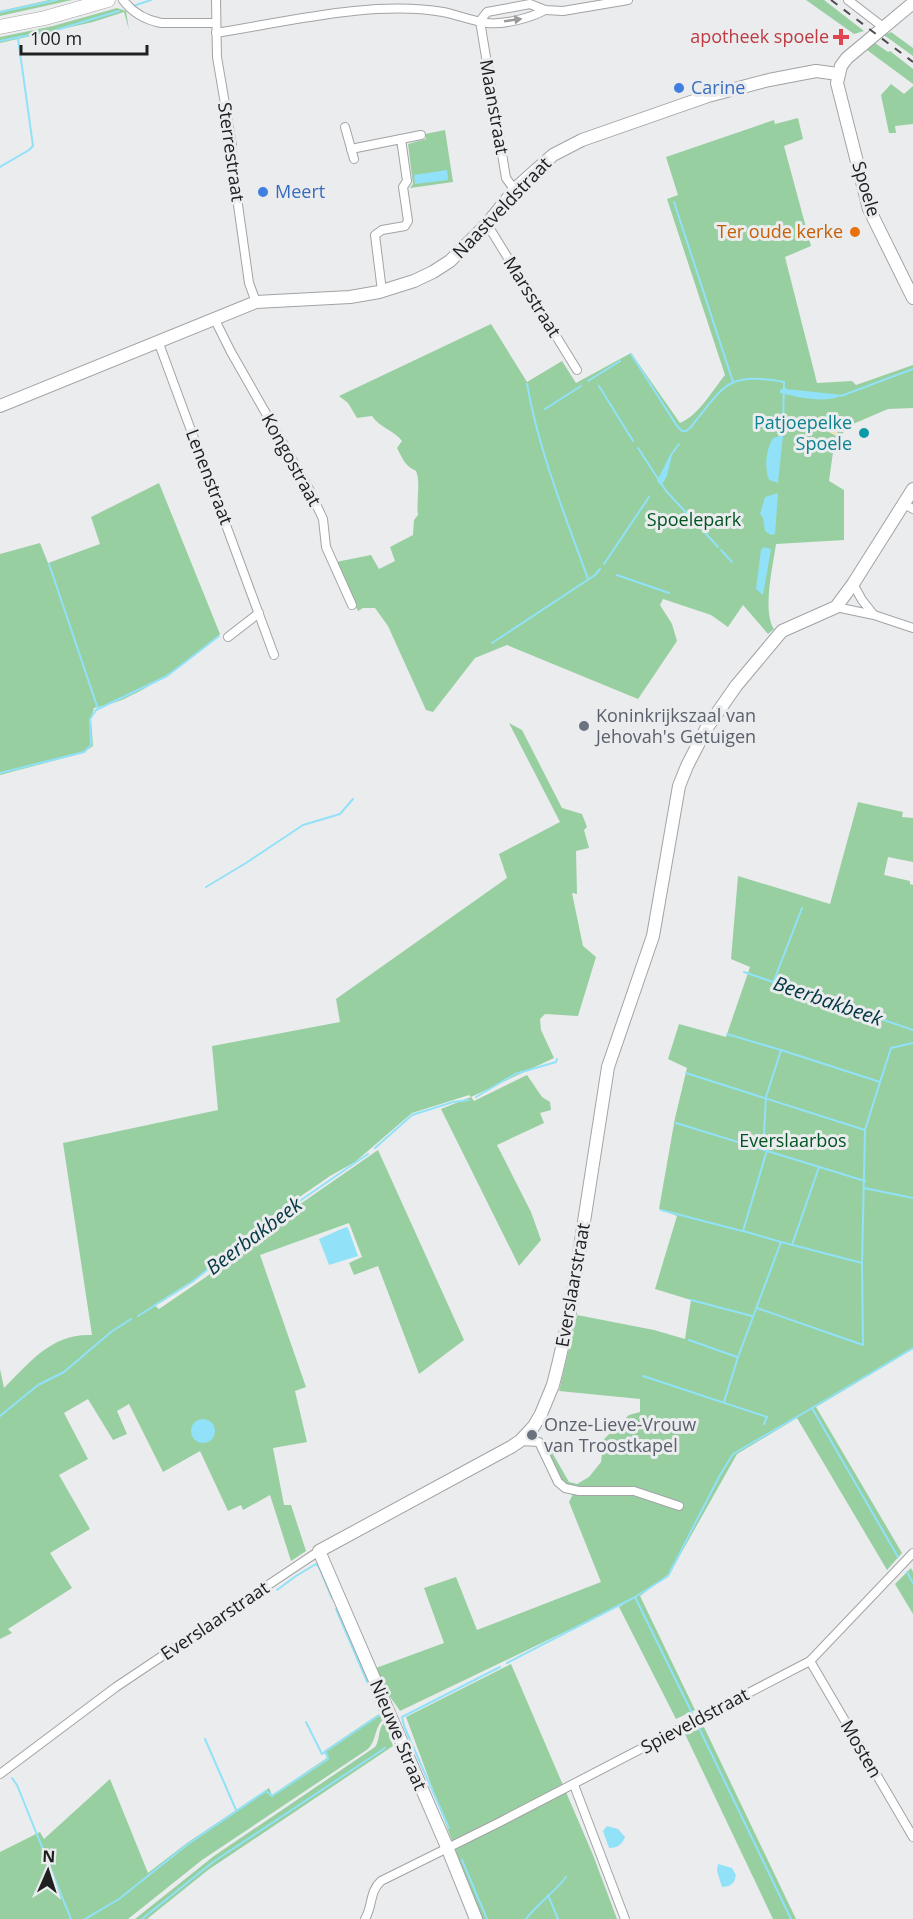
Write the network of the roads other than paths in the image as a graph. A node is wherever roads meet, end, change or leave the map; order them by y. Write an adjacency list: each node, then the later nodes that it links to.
1 (108, 0): 11 (main road)
2 (123, 0): 10 (street)
3 (216, 0): 10 (street, Sterrestraat)
4 (543, 0): 8 (street)
5 (628, 0): 8 (street)
6 (848, 0): 12 (street)
7 (913, 3): 12 (street)
8 (545, 10): 9 (street)
9 (480, 21): 13 (street); 20 (street, Maanstraat)
10 (215, 22): 13 (street, Sterrestraat)
11 (0, 27)
12 (883, 27): 14 (street)
13 (216, 33): 24 (street, Sterrestraat)
14 (838, 74): 20 (street, Naastveldstraat); 23 (street, Spoele)
15 (345, 127): 18 (street)
16 (421, 135): 17 (street)
17 (400, 139): 18 (street); 22 (street)
18 (351, 149): 19 (street)
19 (354, 159)
20 (517, 187): 21 (street, Naastveldstraat)
21 (487, 224): 22 (street, Naastveldstraat); 27 (street, Marsstraat)
22 (382, 291): 24 (street, Naastveldstraat)
23 (913, 298)
24 (256, 302): 25 (street, Naastveldstraat)
25 (215, 320): 26 (street, Naastveldstraat); 32 (street, Kongostraat)
26 (158, 341): 28 (street, Naastveldstraat); 34 (street, Lenenstraat)
27 (577, 370)
28 (0, 406)
29 (913, 489): 30 (street)
30 (908, 506): 31 (street)
31 (853, 584): 33 (street); 35 (street)
32 (352, 605)
33 (836, 607): 35 (street); 39 (street, Everslaarstraat)
34 (259, 613): 37 (street); 38 (street, Lenenstraat)
35 (874, 615): 36 (street)
36 (913, 628)
37 (228, 637)
38 (274, 655)
39 (534, 1426): 40 (street, Everslaarstraat); 41 (street)
40 (520, 1440): 41 (street); 43 (street, Everslaarstraat)
41 (539, 1442): 42 (street)
42 (679, 1506)
43 (319, 1551): 46 (street, Everslaarstraat); 49 (street, Nieuwe Straat)
44 (913, 1553): 45 (street, Spieveldstraat)
45 (810, 1661): 47 (street, Spieveldstraat); 48 (street, Mosten)
46 (0, 1774)
47 (573, 1785): 49 (street, Spieveldstraat); 52 (street)
48 (913, 1837)
49 (447, 1847): 50 (street, Spieveldstraat); 51 (street, Nieuwe Straat)
50 (365, 1919)
51 (476, 1919)
52 (625, 1919)

